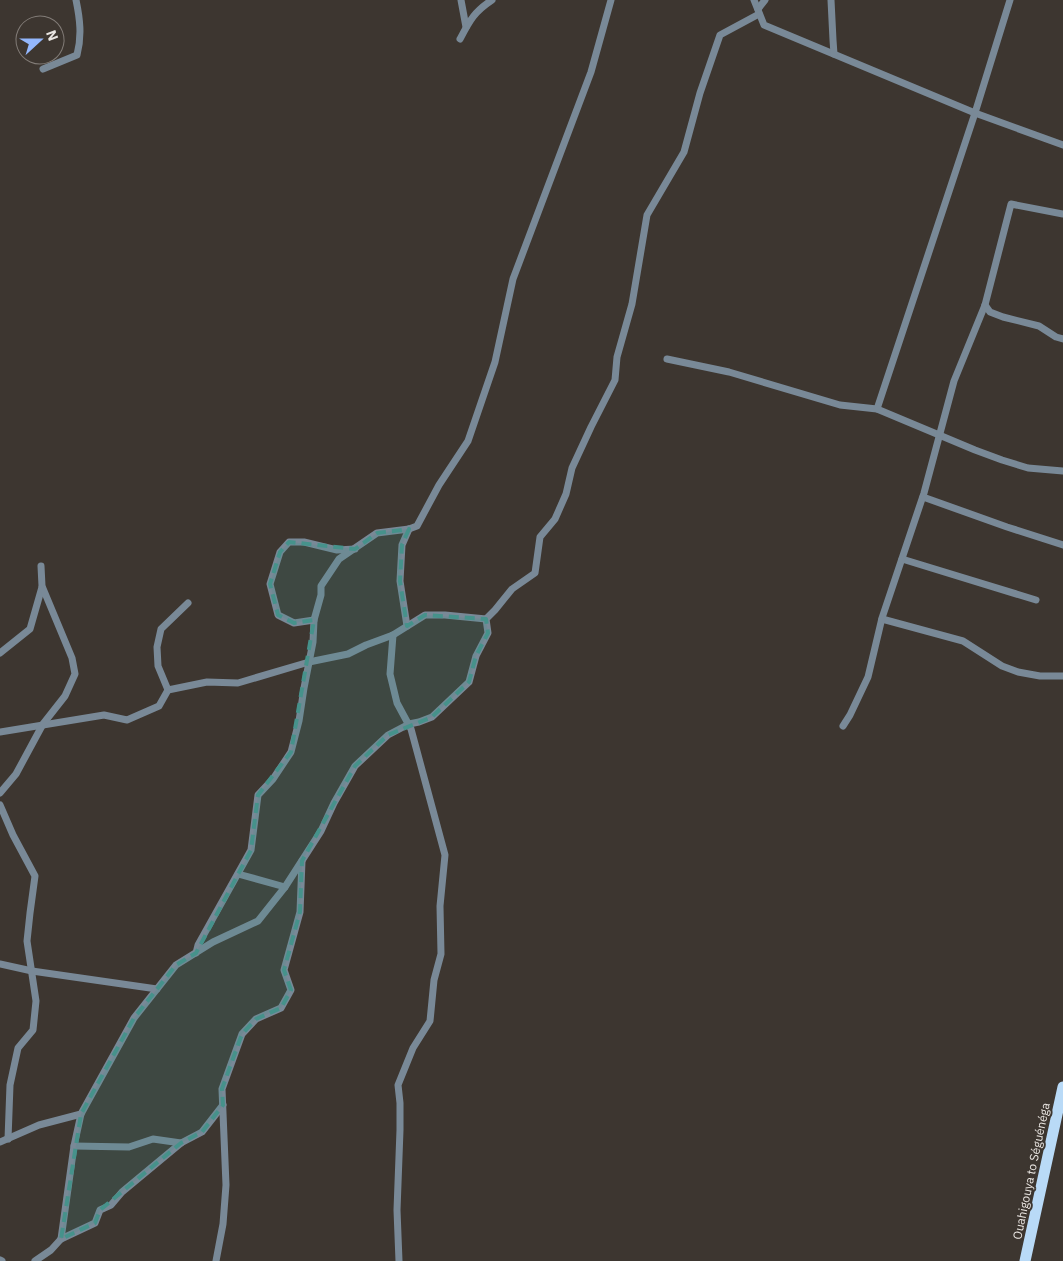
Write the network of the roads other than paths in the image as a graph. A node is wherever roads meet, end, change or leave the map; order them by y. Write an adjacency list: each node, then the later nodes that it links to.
1 (76, 0): 13 (street)
2 (461, 0): 10 (street)
3 (492, 0): 10 (street)
4 (611, 0): 24 (street)
5 (754, 0): 9 (street)
6 (765, 0): 9 (street)
7 (831, 0): 12 (street)
8 (1010, 0): 14 (street)
9 (758, 11): 12 (street); 32 (street)
10 (466, 27): 11 (street)
11 (460, 39)
12 (834, 54): 14 (street)
13 (43, 69)
14 (975, 113): 15 (street); 20 (street)
15 (1063, 145)
16 (1063, 214): 17 (street)
17 (985, 305): 18 (street); 21 (street)
18 (1063, 339)
19 (667, 359): 20 (street)
20 (877, 409): 21 (street)
21 (940, 436): 22 (street); 23 (street)
22 (1063, 471)
23 (923, 497): 25 (street); 27 (street)
24 (409, 529): 26 (street); 35 (street)
25 (1063, 545)
26 (355, 549): 34 (street); 34 (street)
27 (902, 559): 30 (street); 33 (street)
28 (41, 566): 29 (street)
29 (42, 586): 37 (street); 41 (street)
30 (1036, 600)
31 (188, 603): 40 (street)
32 (486, 618): 35 (street); 42 (street)
33 (882, 619): 39 (street); 43 (street)
34 (314, 620): 38 (street)
35 (407, 626): 36 (street)
36 (393, 635): 38 (street); 42 (street)
37 (0, 653)
38 (309, 662): 40 (street); 48 (street)
39 (1063, 676)
40 (168, 690): 41 (street)
41 (43, 724): 44 (street); 45 (street)
42 (409, 724): 47 (street); 64 (street)
43 (843, 726)
44 (0, 732)
45 (0, 793)
46 (0, 804): 52 (street)
47 (302, 861): 49 (street); 55 (street)
48 (238, 874): 49 (street); 50 (street)
49 (285, 887): 50 (street)
50 (196, 953): 53 (street)
51 (0, 964): 52 (street)
52 (32, 971): 53 (street); 57 (street)
53 (157, 989): 56 (street)
54 (1063, 1087): 65 (main road, Ouahigouya to Séguénéga)
55 (223, 1104): 59 (street); 63 (street)
56 (81, 1114): 57 (street); 60 (street)
57 (8, 1139): 58 (street)
58 (0, 1142)
59 (181, 1143): 60 (street); 61 (street)
60 (74, 1146): 61 (street)
61 (61, 1239): 62 (street)
62 (36, 1261)
63 (216, 1261)
64 (399, 1261)
65 (1025, 1261)

